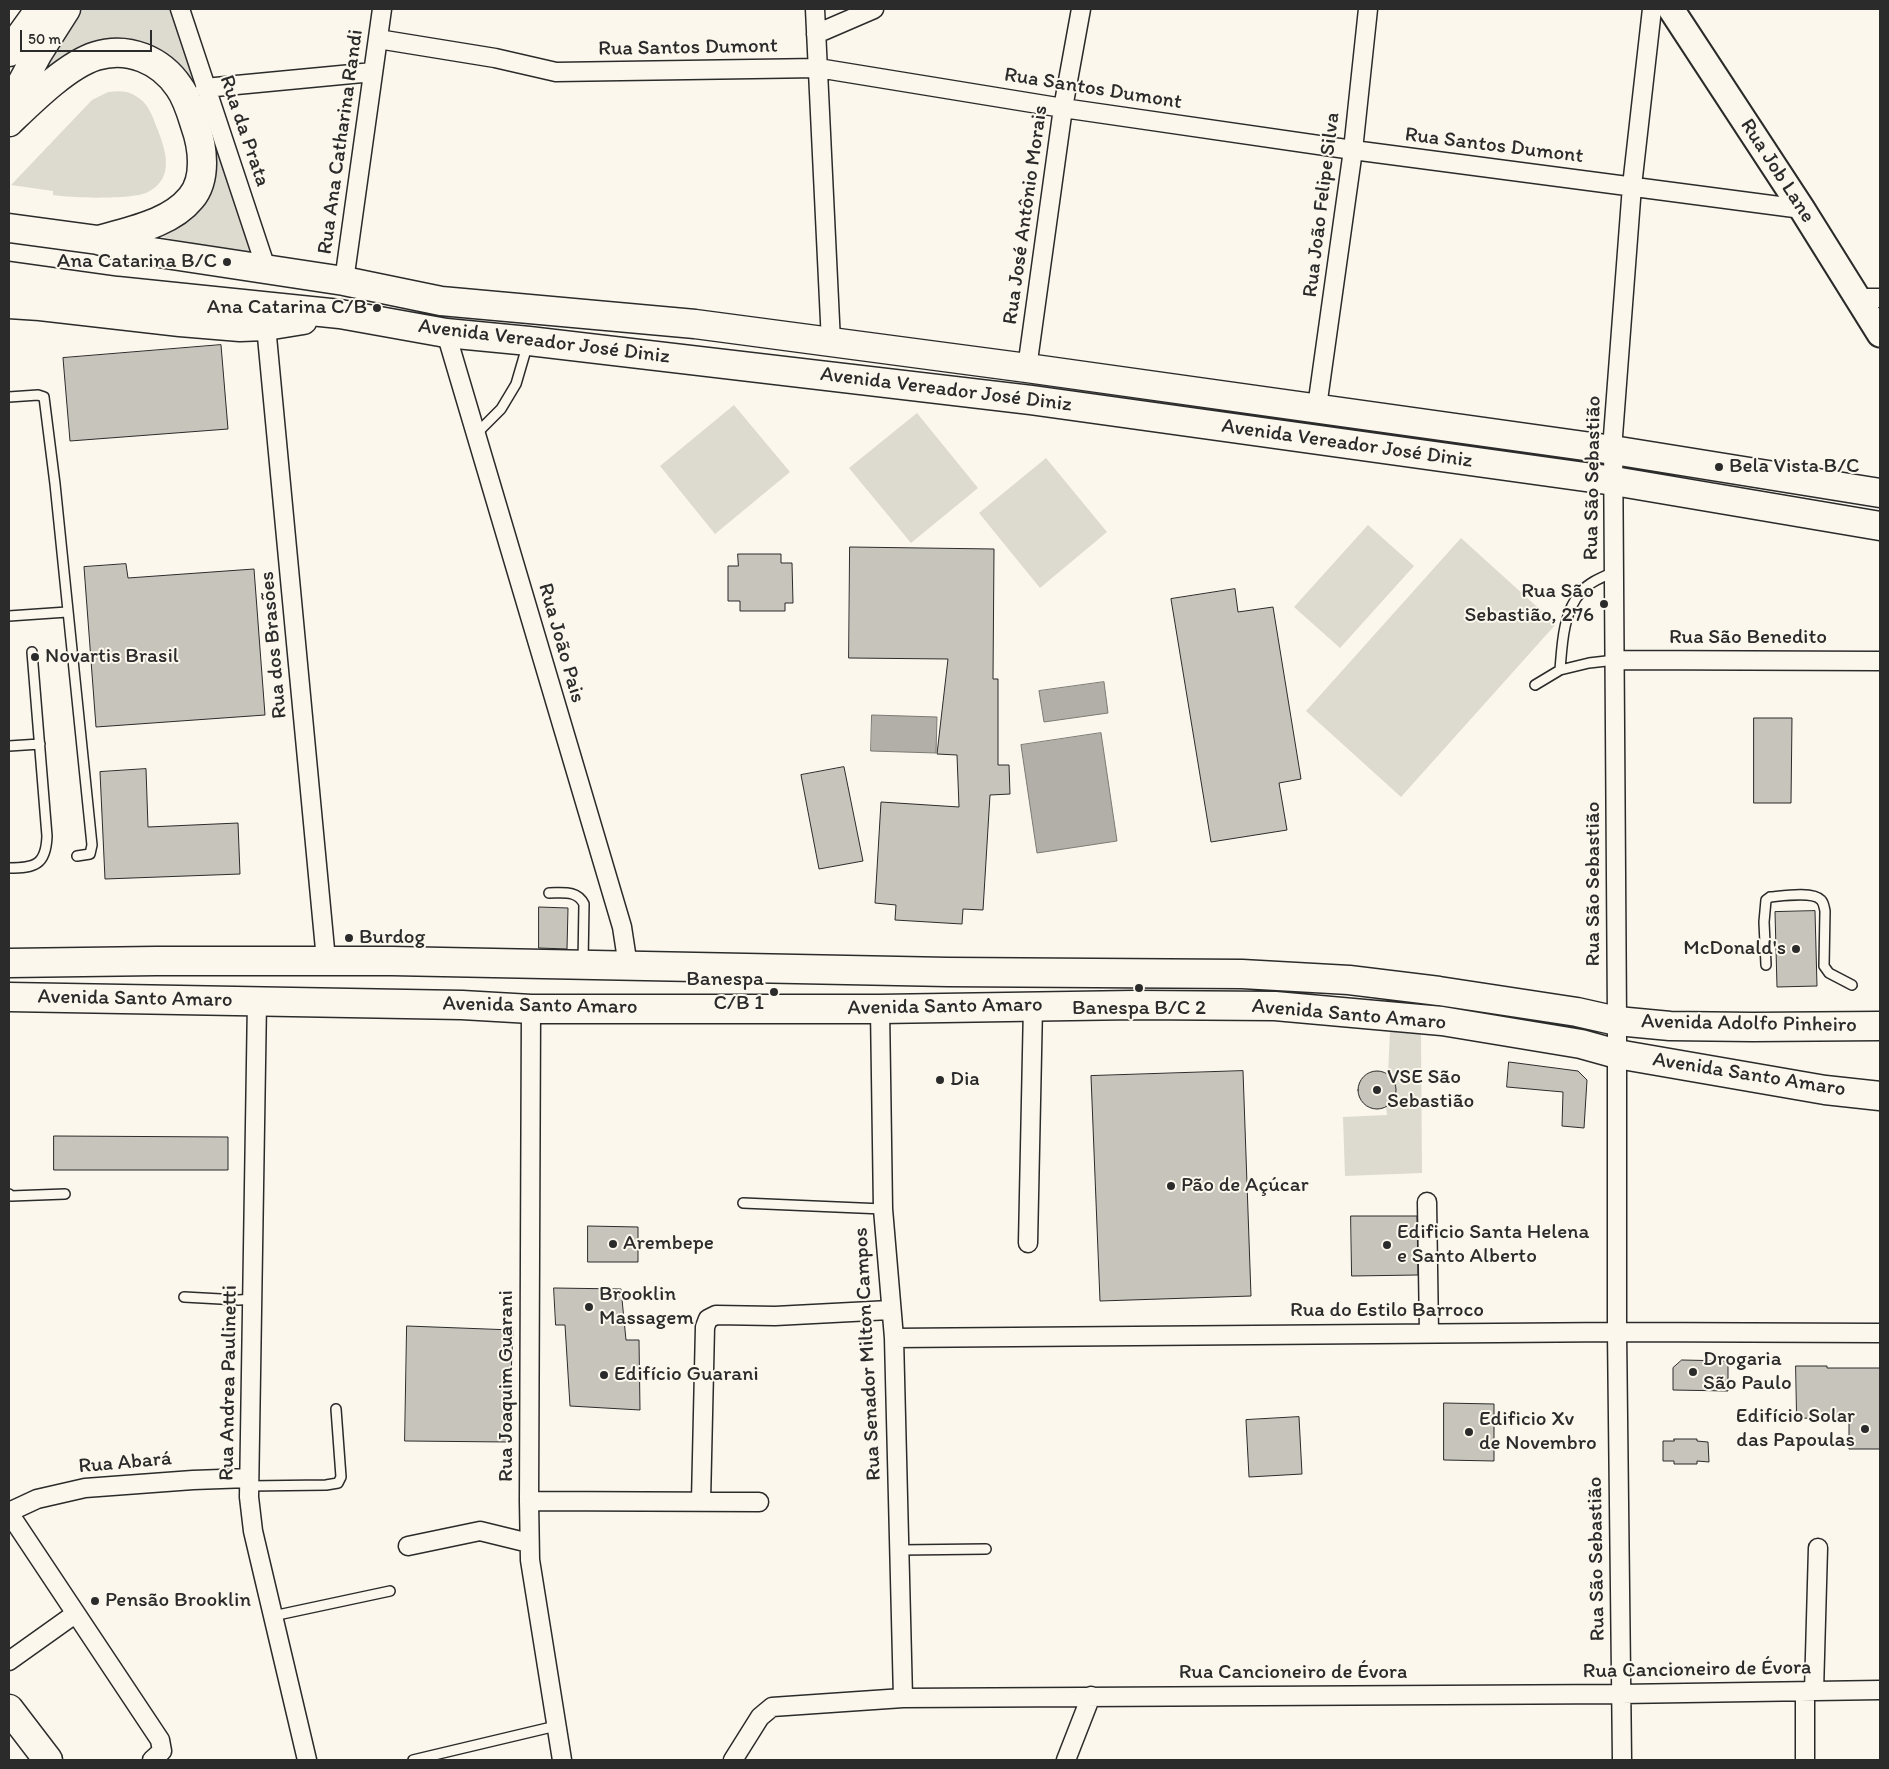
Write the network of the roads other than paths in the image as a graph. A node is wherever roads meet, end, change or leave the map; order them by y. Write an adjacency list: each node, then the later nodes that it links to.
1 (40, 9): 13 (main road)
2 (66, 9): 17 (main road)
3 (180, 9): 16 (street, Rua da Prata)
4 (382, 9): 12 (street, Rua Ana Catharina Randi)
5 (815, 9): 11 (street)
6 (874, 9): 11 (street)
7 (1080, 9): 18 (street, Rua José Antônio Morais)
8 (1368, 9): 20 (street, Rua João Felipe Silva)
9 (1652, 9): 21 (street, Rua São Sebastião)
10 (1671, 9): 22 (street, Rua Job Lane)
11 (816, 34): 14 (street)
12 (378, 39): 14 (street, Rua Santos Dumont); 15 (street, Rua Ana Catharina Randi)
13 (9, 52)
14 (818, 68): 18 (street, Rua Santos Dumont); 35 (street)
15 (373, 72): 16 (street); 27 (street, Rua Ana Catharina Randi)
16 (205, 88): 25 (street, Rua da Prata)
17 (9, 107)
18 (1063, 108): 20 (street, Rua Santos Dumont); 36 (street, Rua José Antônio Morais)
19 (9, 122): 24 (main road)
20 (1353, 150): 21 (street, Rua Santos Dumont); 38 (street, Rua João Felipe Silva)
21 (1632, 186): 22 (street, Rua Santos Dumont); 40 (street, Rua São Sebastião)
22 (1802, 209): 28 (street, Rua Job Lane)
23 (9, 228): 24 (main road)
24 (98, 240): 25 (main road, Avenida Vereador José Diniz)
25 (266, 268): 27 (main road, Avenida Vereador José Diniz)
26 (9, 276): 30 (main road, Avenida Vereador José Diniz)
27 (344, 281): 35 (main road, Avenida Vereador José Diniz)
28 (1869, 298): 33 (street, Rua Job Lane)
29 (9, 304): 31 (main road)
30 (340, 314): 31 (main road); 32 (main road, Avenida Vereador José Diniz)
31 (266, 326): 57 (street, Rua dos Brasões)
32 (446, 333): 34 (main road, Avenida Vereador José Diniz); 39 (street, Rua João Pais)
33 (1880, 334)
34 (529, 340): 39 (lane); 41 (main road, Avenida Vereador José Diniz)
35 (831, 342): 36 (main road, Avenida Vereador José Diniz)
36 (1027, 368): 38 (main road, Avenida Vereador José Diniz)
37 (9, 398): 45 (lane)
38 (1317, 407): 40 (main road, Avenida Vereador José Diniz)
39 (476, 434): 61 (street, Rua João Pais)
40 (1613, 450): 41 (street, Rua São Sebastião); 42 (main road, Avenida Vereador José Diniz)
41 (1614, 481): 43 (main road, Avenida Vereador José Diniz); 44 (street, Rua São Sebastião)
42 (1880, 493)
43 (1880, 526)
44 (1614, 572): 48 (street, Rua São Sebastião); 50 (lane)
45 (67, 612): 46 (lane); 54 (lane)
46 (9, 616)
47 (32, 652): 52 (lane)
48 (1615, 660): 49 (street, Rua São Benedito); 50 (lane); 68 (street, Rua São Sebastião)
49 (1880, 661)
50 (1560, 670): 51 (lane)
51 (1535, 685)
52 (40, 744): 53 (lane); 55 (lane)
53 (9, 746)
54 (77, 856)
55 (9, 868)
56 (549, 893): 59 (lane)
57 (326, 960): 58 (main road, Avenida Santo Amaro); 59 (main road, Avenida Santo Amaro)
58 (9, 963)
59 (583, 965): 61 (main road, Avenida Santo Amaro)
60 (1766, 965): 62 (lane)
61 (628, 966): 68 (main road, Avenida Santo Amaro)
62 (1852, 985)
63 (9, 997): 64 (main road, Avenida Santo Amaro)
64 (257, 1001): 67 (main road, Avenida Santo Amaro); 79 (street, Rua Andrea Paulinetti)
65 (1033, 1006): 66 (main road, Avenida Santo Amaro); 70 (main road, Avenida Santo Amaro); 77 (street)
66 (880, 1008): 67 (main road, Avenida Santo Amaro); 76 (street, Rua Senador Milton Campos)
67 (531, 1009): 87 (street, Rua Joaquim Guarani)
68 (1617, 1021): 69 (main road, Avenida Adolfo Pinheiro); 70 (street, Rua São Sebastião)
69 (1880, 1026)
70 (1617, 1054): 71 (main road, Avenida Santo Amaro); 81 (street, Rua São Sebastião)
71 (1878, 1094)
72 (9, 1194): 73 (lane)
73 (65, 1194)
74 (1427, 1202): 83 (street)
75 (743, 1203): 76 (lane)
76 (882, 1209): 80 (street, Rua Senador Milton Campos)
77 (1028, 1243)
78 (184, 1298): 79 (lane)
79 (254, 1299): 86 (street, Rua Andrea Paulinetti)
80 (890, 1310): 84 (street, Rua Senador Milton Campos); 88 (street)
81 (1617, 1332): 82 (street, Rua do Estilo Barroco); 83 (street, Rua do Estilo Barroco); 102 (street, Rua São Sebastião)
82 (1880, 1333)
83 (1429, 1334): 84 (street, Rua do Estilo Barroco)
84 (894, 1338): 95 (street, Rua Senador Milton Campos)
85 (336, 1409): 86 (lane)
86 (249, 1482): 90 (street, Rua Abará); 98 (street, Rua Andrea Paulinetti)
87 (529, 1501): 88 (street); 91 (street, Rua Joaquim Guarani)
88 (700, 1501): 89 (street)
89 (759, 1502)
90 (9, 1513): 97 (street)
91 (529, 1543): 92 (street); 106 (street, Rua Joaquim Guarani)
92 (408, 1546)
93 (1818, 1548): 101 (street)
94 (986, 1549): 95 (lane)
95 (900, 1550): 104 (street, Rua Senador Milton Campos)
96 (390, 1591): 98 (lane)
97 (75, 1614): 99 (street); 108 (street)
98 (273, 1616): 109 (street, Rua Andrea Paulinetti)
99 (9, 1661)
100 (1880, 1690): 101 (street, Rua Cancioneiro de Évora)
101 (1809, 1691): 102 (street, Rua Cancioneiro de Évora); 115 (street)
102 (1621, 1694): 103 (street, Rua Cancioneiro de Évora); 114 (street, Rua São Sebastião)
103 (1091, 1696): 104 (street, Rua Cancioneiro de Évora); 113 (street)
104 (903, 1698): 112 (street, Rua Cancioneiro de Évora)
105 (9, 1709): 107 (main road)
106 (556, 1726): 110 (lane); 111 (street, Rua Joaquim Guarani)
107 (48, 1760)
108 (152, 1760)
109 (307, 1760)
110 (413, 1760)
111 (562, 1760)
112 (733, 1760)
113 (1066, 1760)
114 (1622, 1760)
115 (1805, 1760)

